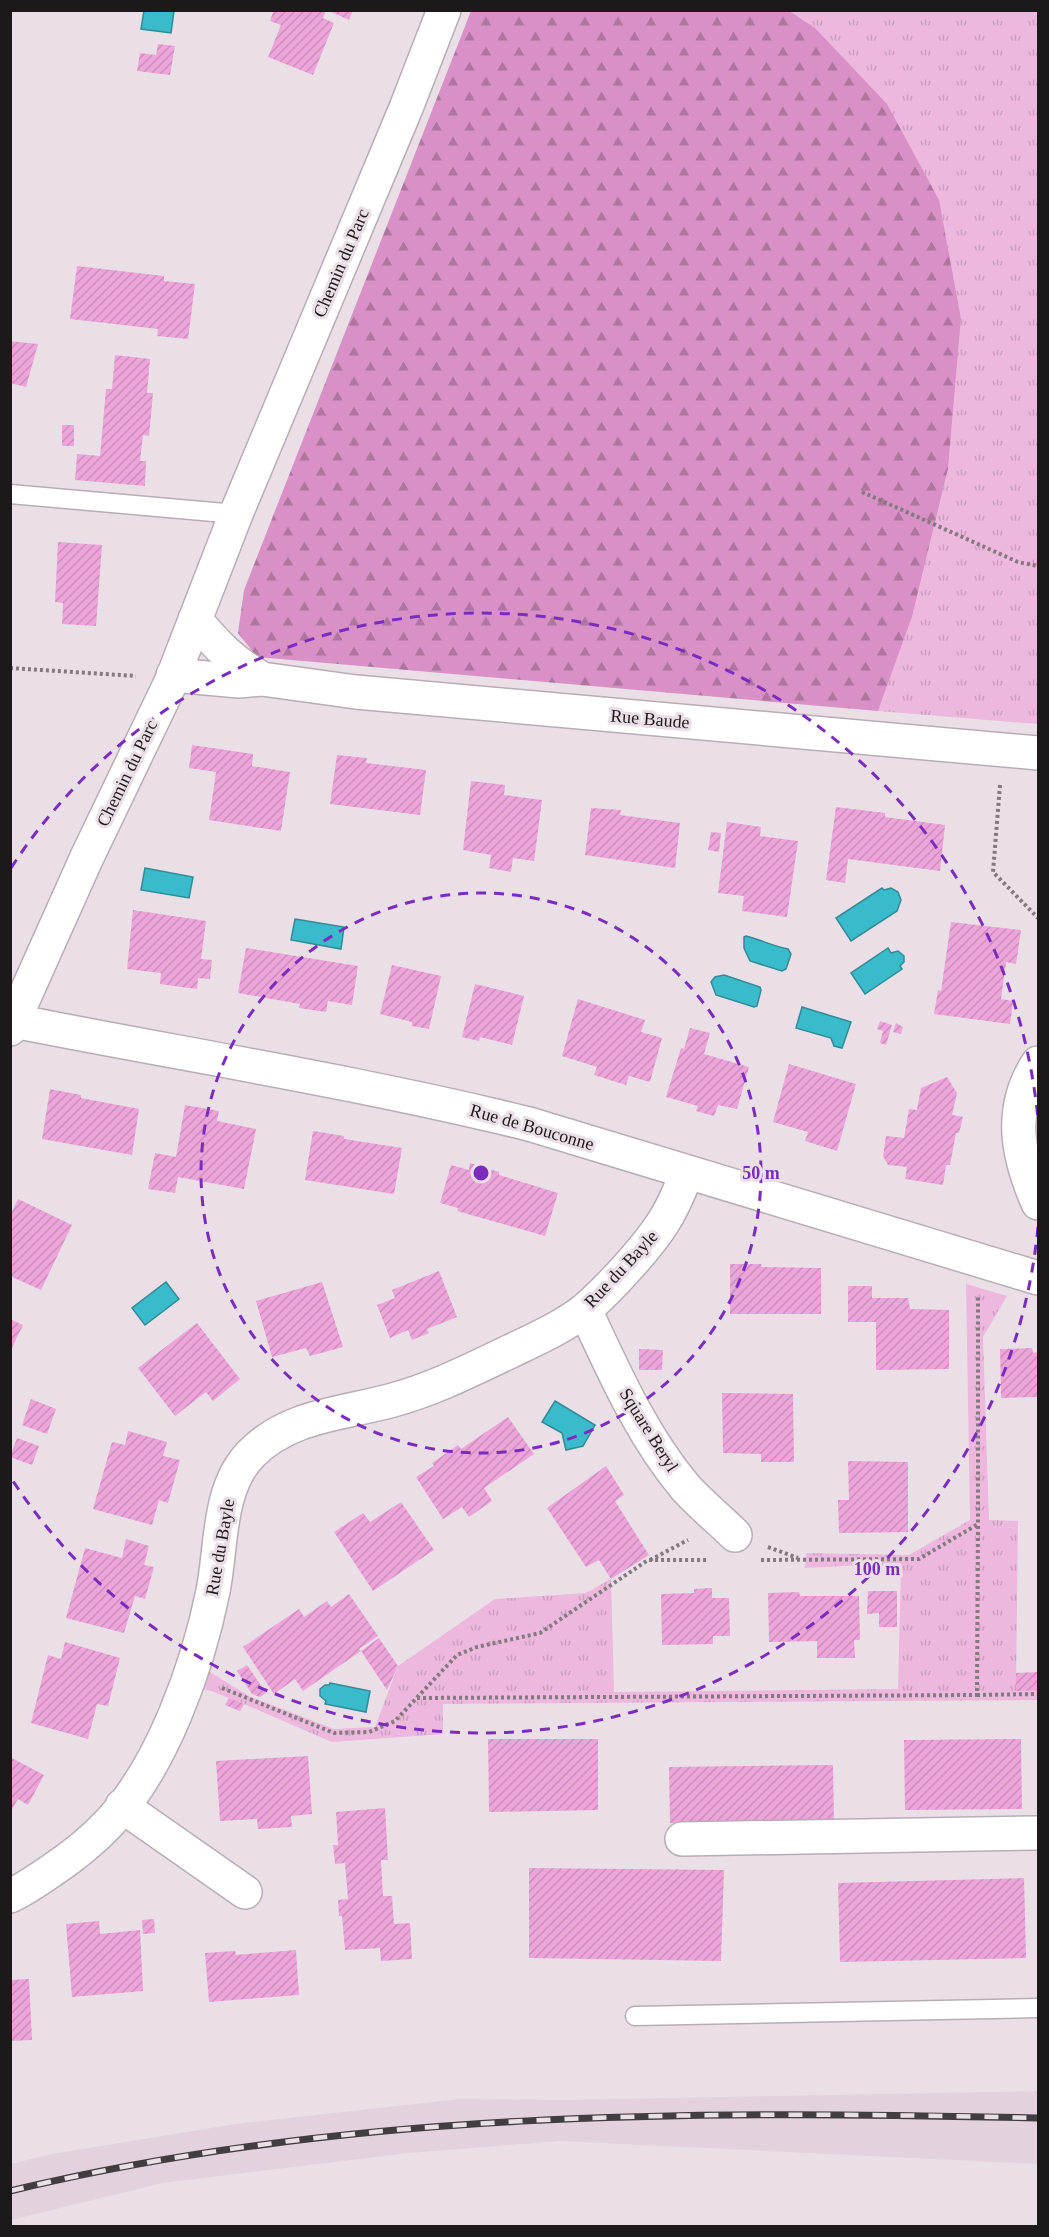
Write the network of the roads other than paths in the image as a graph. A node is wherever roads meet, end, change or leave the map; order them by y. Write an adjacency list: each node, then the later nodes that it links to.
1 (444, 10): 3 (street, Chemin du Parc)
2 (10, 494): 3 (lane)
3 (236, 514): 4 (street, Chemin du Parc)
4 (195, 619): 5 (street, Chemin du Parc); 6 (street, Rue Baude)
5 (172, 678): 6 (street, Rue Baude); 8 (street, Chemin du Parc)
6 (262, 679): 7 (street, Rue Baude)
7 (1038, 753)
8 (12, 1025): 10 (street, Rue de Bouconne)
9 (1038, 1063): 11 (street)
10 (687, 1173): 12 (street, Rue de Bouconne); 13 (street, Rue du Bayle)
11 (1038, 1203)
12 (1038, 1278)
13 (585, 1310): 14 (street, Square Beryl); 15 (street, Rue du Bayle)
14 (735, 1535)
15 (122, 1806): 18 (street); 19 (street, Rue du Bayle)
16 (1038, 1833): 17 (street)
17 (682, 1839)
18 (245, 1892)
19 (10, 1896)
20 (1038, 2008): 21 (lane)
21 (635, 2016)

